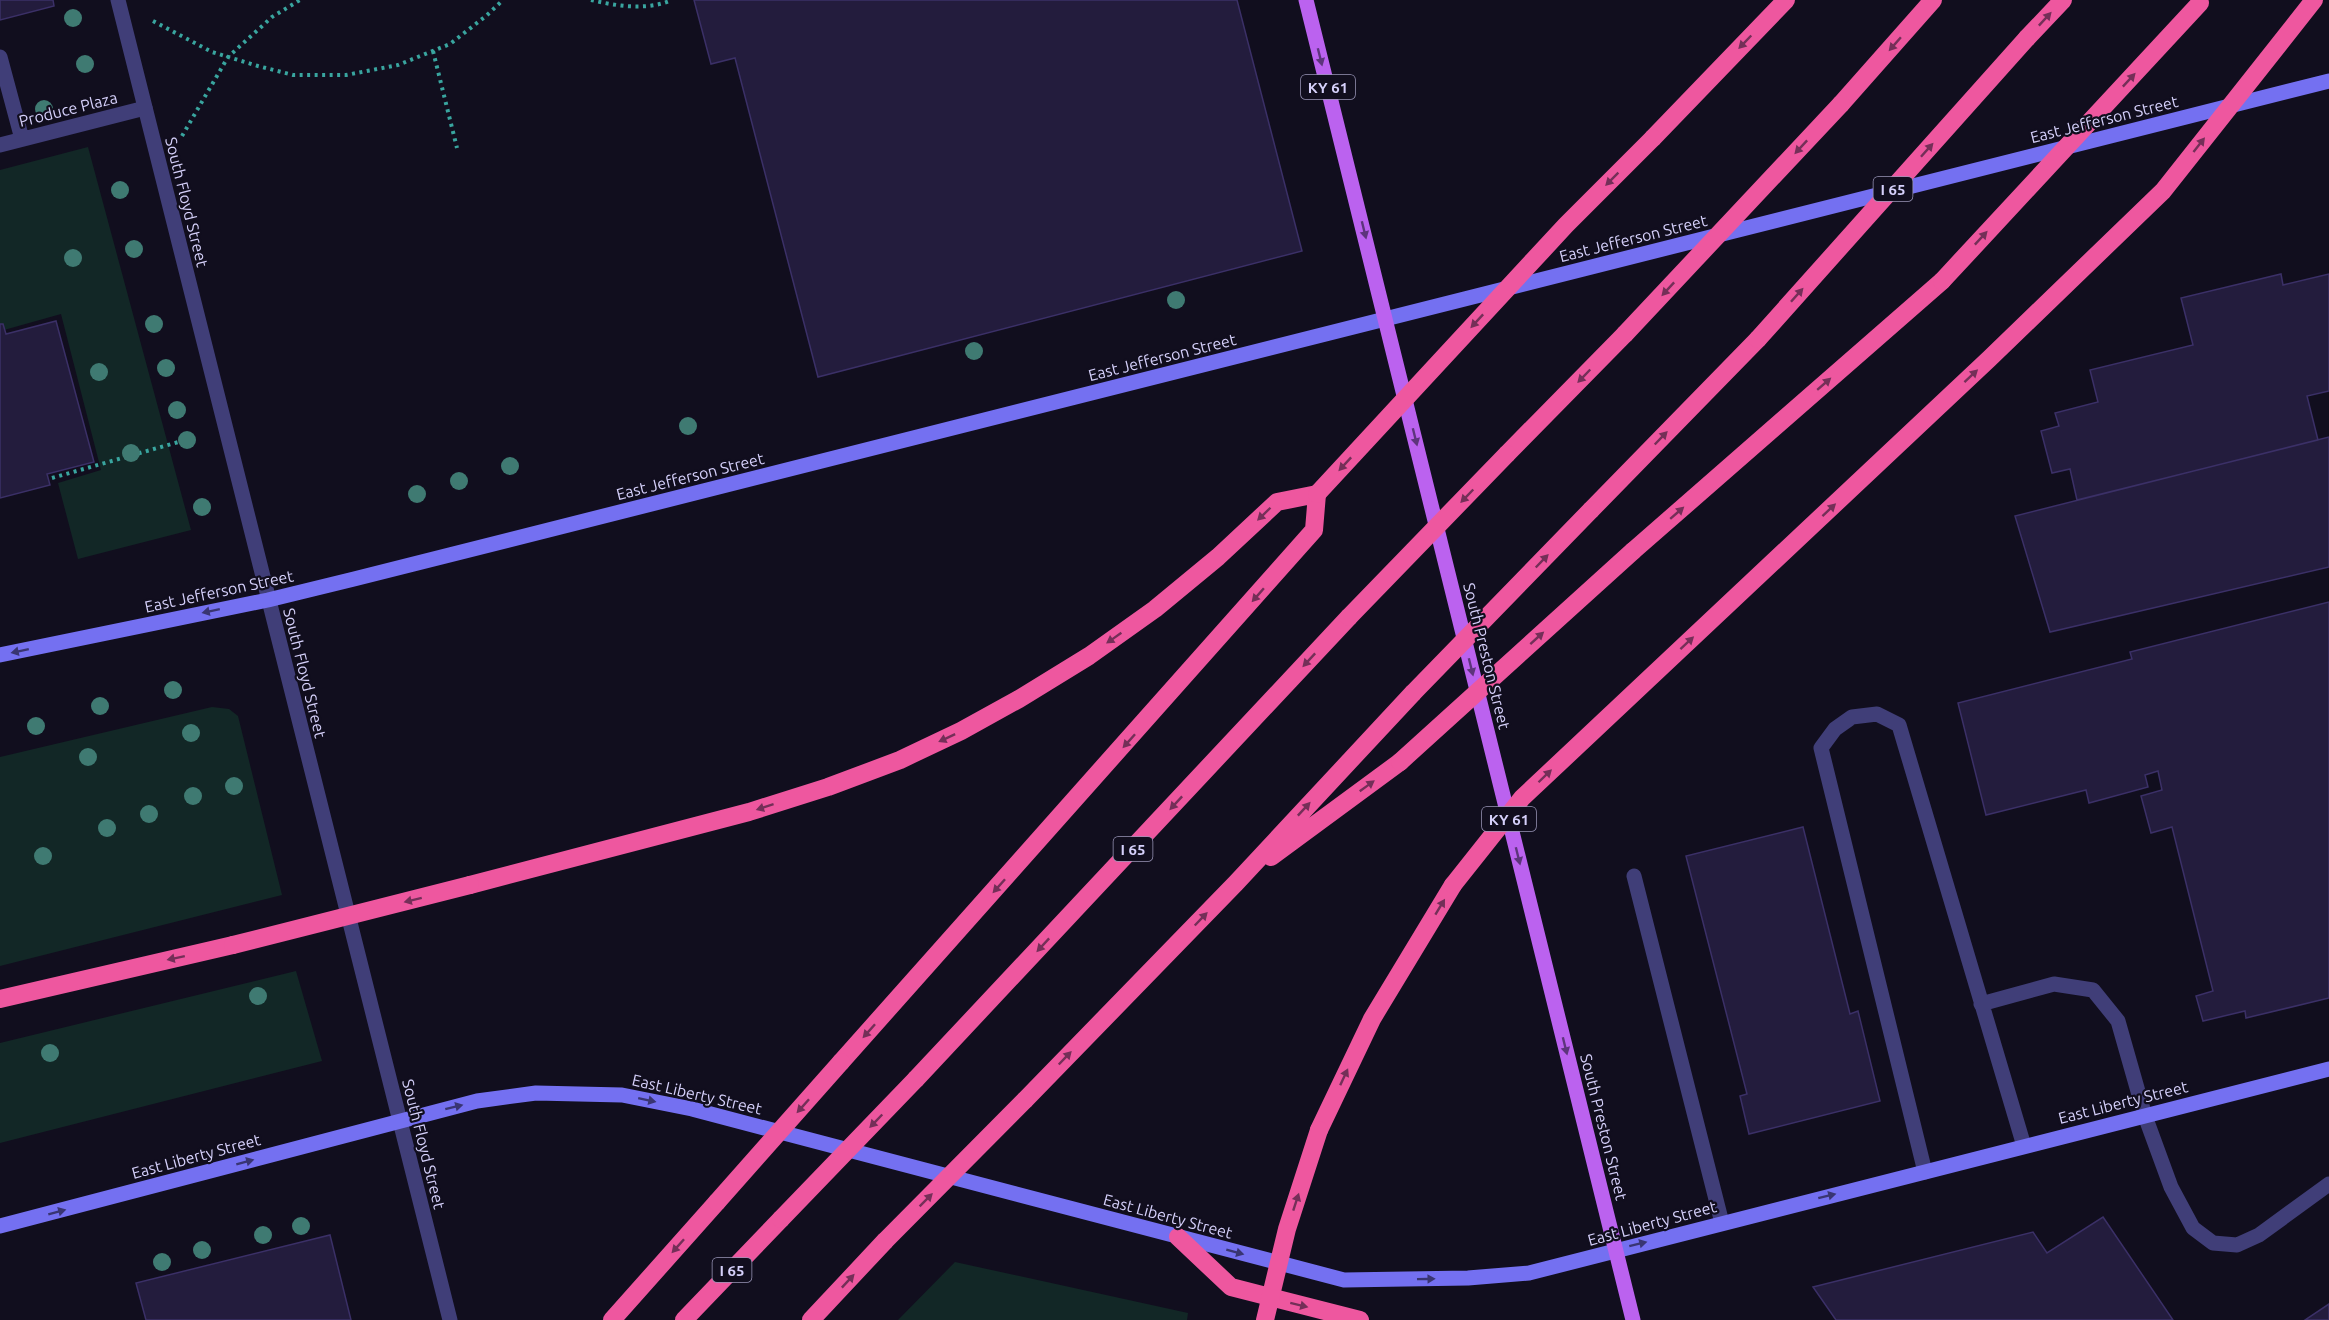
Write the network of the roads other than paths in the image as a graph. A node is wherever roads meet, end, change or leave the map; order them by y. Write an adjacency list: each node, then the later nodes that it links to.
1 (1306, 0): 13 (main road, South Preston Street / KY 61, one-way to 13)
2 (1786, 0): 14 (highway, one-way to 14, bridge)
3 (1933, 0): 33 (highway, I 65, one-way to 33, bridge)
4 (2063, 0): 18 (highway, I 65, one-way to 4, bridge)
5 (2314, 0): 35 (highway, one-way to 5, bridge)
6 (118, 1): 10 (street, South Floyd Street)
7 (2202, 2): 18 (highway, one-way to 7, bridge)
8 (0, 57): 11 (street)
9 (2329, 81): 13 (main road, East Jefferson Street)
10 (145, 108): 11 (street, Produce Plaza); 15 (street, South Floyd Street)
11 (22, 139): 12 (street, Produce Plaza)
12 (0, 145)
13 (1385, 319): 15 (main road, East Jefferson Street); 30 (main road, South Preston Street / KY 61, one-way to 30)
14 (1317, 494): 19 (highway, one-way to 19, bridge); 32 (highway, one-way to 32, bridge)
15 (268, 600): 16 (main road, East Jefferson Street, one-way to 16); 23 (street, South Floyd Street)
16 (0, 655)
17 (1634, 876): 27 (street)
18 (1236, 883): 34 (highway, I 65, one-way to 18, bridge)
19 (0, 999)
20 (1981, 1004): 22 (street); 24 (street); 25 (street)
21 (2329, 1069): 22 (main road, East Liberty Street)
22 (2145, 1116): 24 (main road, East Liberty Street); 26 (street)
23 (400, 1121): 28 (main road, East Liberty Street, one-way to 23); 29 (main road, East Liberty Street, one-way to 29); 31 (street, South Floyd Street)
24 (2024, 1146): 25 (main road, East Liberty Street)
25 (1925, 1172): 27 (main road, East Liberty Street, one-way to 25)
26 (2329, 1184)
27 (1722, 1223): 30 (main road, East Liberty Street, one-way to 27)
28 (0, 1226)
29 (1178, 1237): 30 (main road, East Liberty Street, one-way to 30); 36 (highway, one-way to 36)
30 (1616, 1250): 37 (main road, South Preston Street / KY 61)
31 (450, 1320)
32 (612, 1320)
33 (684, 1320)
34 (811, 1320)
35 (1266, 1320)
36 (1360, 1320)
37 (1633, 1320)

